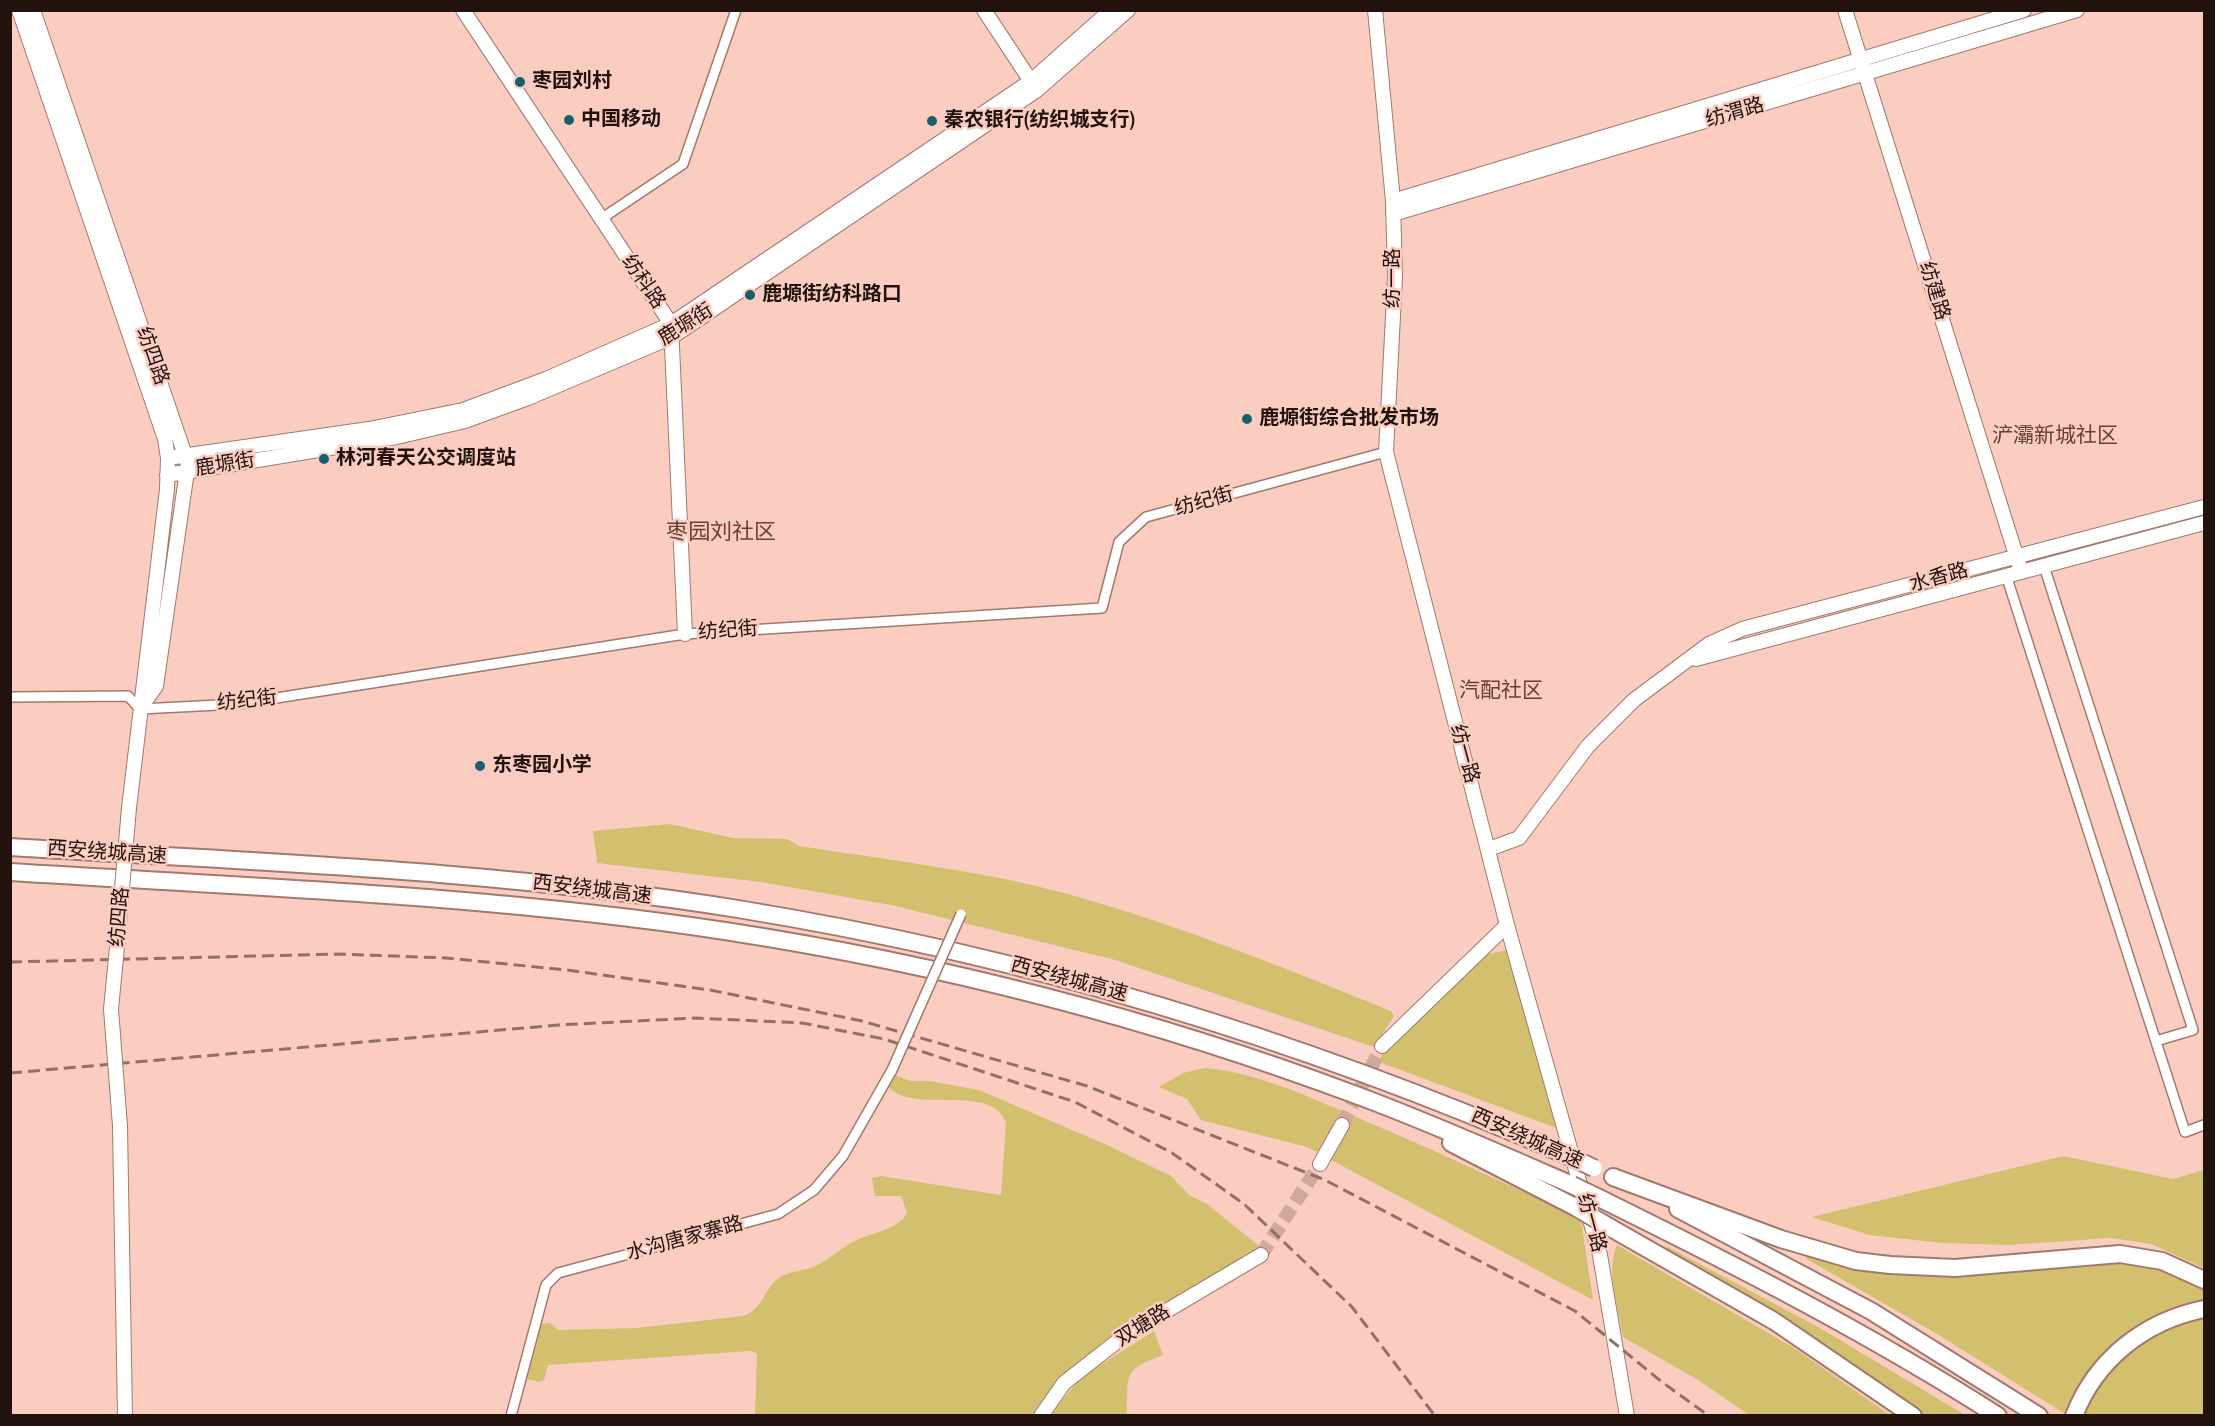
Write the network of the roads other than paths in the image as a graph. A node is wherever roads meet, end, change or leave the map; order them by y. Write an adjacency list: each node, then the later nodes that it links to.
1 (19, 10): 20 (street, 纺四路)
2 (33, 10): 19 (street, 纺四路)
3 (463, 10): 16 (street, 纺科路)
4 (736, 10): 16 (street)
5 (984, 10): 14 (street)
6 (1112, 10): 14 (street, 鹿塬街)
7 (1128, 10): 14 (street, 鹿塬街)
8 (1375, 10): 15 (street, 纺一路)
9 (1845, 10): 12 (street, 纺建路)
10 (2024, 10): 12 (street, 纺渭路)
11 (2077, 10): 13 (street, 纺渭路)
12 (1861, 59): 13 (street, 纺建路); 15 (street, 纺渭路)
13 (1866, 74): 15 (street, 纺渭路); 25 (street, 纺建路)
14 (1034, 85): 17 (street, 鹿塬街)
15 (1393, 207): 18 (street, 纺一路)
16 (602, 219): 17 (street, 纺科路)
17 (671, 331): 19 (street, 鹿塬街); 21 (street, 鹿塬街); 29 (street)
18 (1386, 452): 29 (street, 纺纪街); 34 (street, 纺一路)
19 (186, 455): 20 (street, 鹿塬街); 21 (street, 纺四路)
20 (168, 458): 22 (street, 纺四路)
21 (187, 471): 22 (street, 鹿塬街); 32 (street, 纺四路)
22 (168, 474): 32 (street, 纺四路)
23 (2205, 507): 25 (street, 水香路)
24 (2205, 523): 26 (street, 水香路)
25 (2017, 557): 27 (street, 纺建路); 30 (street, 水香路)
26 (2044, 566): 27 (street, 水香路); 38 (street)
27 (2021, 571): 28 (street, 水香路)
28 (2006, 575): 30 (street, 水香路); 38 (street)
29 (685, 634): 32 (street, 纺纪街)
30 (1680, 666): 34 (street, 水香路)
31 (10, 697): 32 (street)
32 (140, 709): 48 (street, 纺四路, bridge)
33 (10, 847): 44 (highway, 西安绕城高速, bridge)
34 (1489, 849): 37 (street, 纺一路)
35 (10, 872): 40 (highway, 西安绕城高速)
36 (961, 915): 49 (street, 水沟唐家寨路, bridge)
37 (1507, 925): 39 (street); 51 (street, 纺一路)
38 (2157, 1041): 42 (street)
39 (1382, 1046)
40 (1359, 1096): 52 (highway, bridge); 53 (highway, 西安绕城高速, bridge)
41 (1342, 1125): 43 (street)
42 (2205, 1125)
43 (1320, 1164)
44 (1613, 1177): 46 (highway); 54 (highway, 西安绕城高速)
45 (1261, 1255): 50 (street, 双塘路)
46 (2205, 1280)
47 (2205, 1309): 55 (highway)
48 (125, 1416)
49 (511, 1416)
50 (1041, 1416)
51 (1627, 1416)
52 (1913, 1416)
53 (1998, 1416)
54 (2039, 1416)
55 (2074, 1416)

